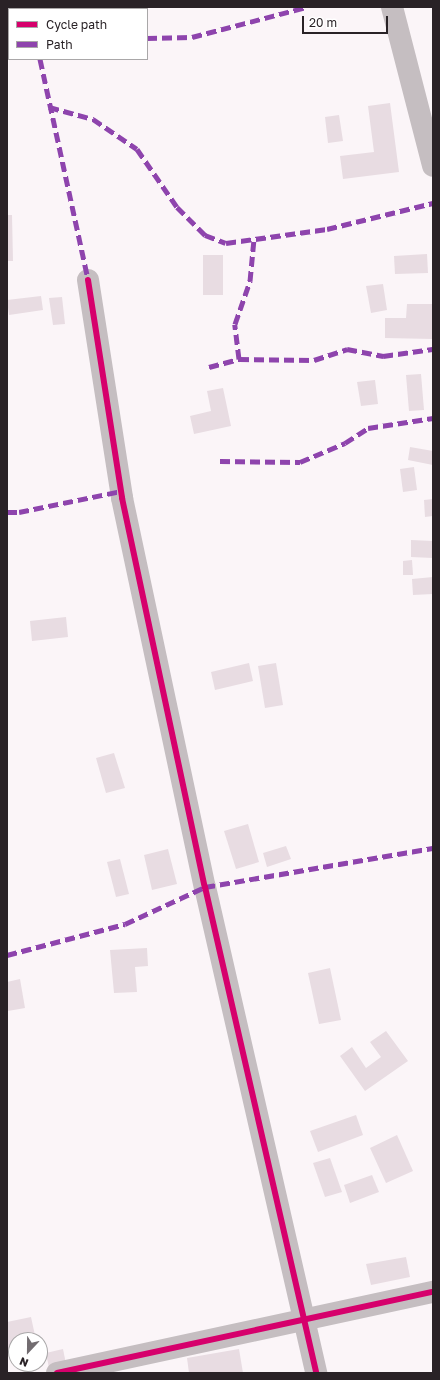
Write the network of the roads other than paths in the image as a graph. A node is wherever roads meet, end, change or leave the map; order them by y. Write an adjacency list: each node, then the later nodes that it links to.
1 (392, 7): 2 (street)
2 (433, 166)
3 (88, 280): 5 (street)
4 (433, 1292): 5 (street)
5 (304, 1321): 6 (street); 7 (street)
6 (57, 1373)
7 (316, 1373)

